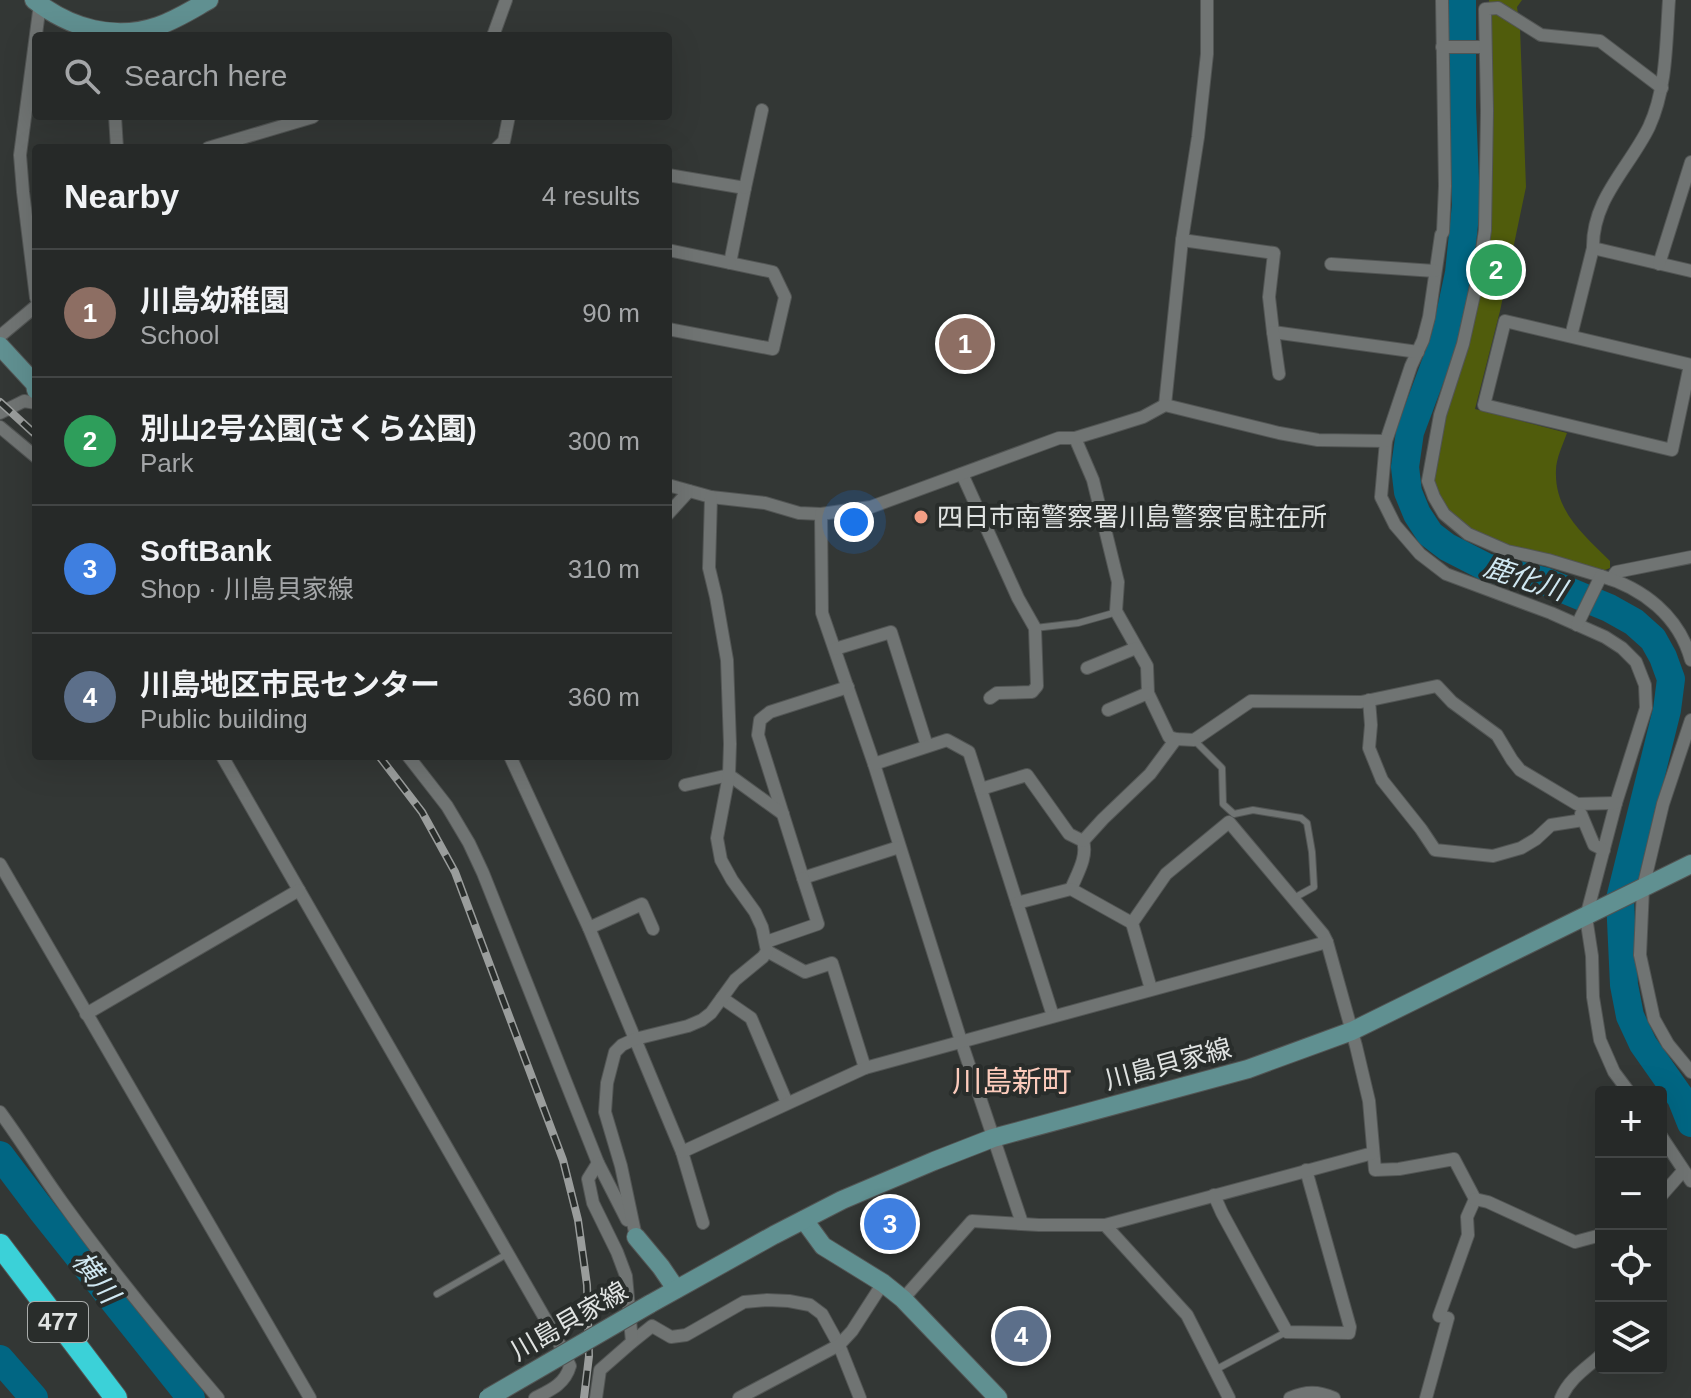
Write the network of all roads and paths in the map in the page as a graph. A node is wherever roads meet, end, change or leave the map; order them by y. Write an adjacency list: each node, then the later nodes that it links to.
1 (209, 0): 10 (main road)
2 (506, 0): 11 (street)
3 (1207, 0): 27 (street)
4 (1442, 0): 12 (street)
5 (1669, 0): 15 (street)
6 (39, 1): 8 (street); 9 (main road)
7 (1485, 5): 13 (street); 15 (street)
8 (35, 32)
9 (102, 32)
10 (126, 32)
11 (494, 32)
12 (1444, 47): 13 (street); 34 (street)
13 (1484, 47): 60 (street)
14 (32, 58): 33 (street)
15 (1662, 88): 28 (street)
16 (762, 110): 26 (street)
17 (115, 120): 20 (street)
18 (303, 120): 21 (street)
19 (508, 120): 22 (street)
20 (117, 144)
21 (222, 144)
22 (501, 144)
23 (1691, 162): 25 (street)
24 (672, 176): 26 (street)
25 (1689, 177): 32 (street)
26 (745, 188): 30 (street)
27 (1182, 240): 38 (street); 47 (street)
28 (1593, 248): 32 (street); 40 (street)
29 (672, 251): 30 (street)
30 (730, 263): 37 (street)
31 (1331, 264): 34 (street)
32 (1659, 264): 35 (street)
33 (32, 265)
34 (1435, 271): 42 (street)
35 (1691, 271)
36 (32, 309): 39 (street)
37 (672, 330)
38 (1273, 332): 42 (street); 44 (street)
39 (0, 336)
40 (1571, 336): 43 (street); 43 (street)
41 (0, 346): 45 (main road)
42 (1418, 352): 51 (street)
43 (1691, 365)
44 (1279, 374)
45 (32, 381)
46 (32, 402): 48 (street)
47 (1165, 405): 50 (street); 51 (street)
48 (0, 413)
49 (0, 427): 52 (street)
50 (1075, 438): 53 (street); 61 (street)
51 (1386, 441): 62 (street)
52 (32, 454)
53 (962, 474): 58 (street); 63 (street)
54 (672, 486): 55 (street)
55 (689, 491): 56 (street); 57 (street)
56 (711, 497): 58 (street); 81 (street)
57 (672, 510)
58 (821, 514): 65 (street)
59 (1691, 557): 60 (street)
60 (1603, 578): 62 (street); 66 (street)
61 (1117, 612): 63 (lane); 64 (street)
62 (1579, 620): 84 (street)
63 (1035, 628): 70 (street)
64 (1136, 648): 67 (street); 69 (street)
65 (835, 649): 68 (street); 76 (street)
66 (1691, 660)
67 (1087, 668)
68 (848, 687): 80 (street); 86 (street)
69 (1148, 693): 72 (street); 74 (street)
70 (990, 698)
71 (1369, 700): 75 (street); 85 (street); 88 (street)
72 (1108, 710)
73 (1691, 720): 95 (street)
74 (1176, 739): 75 (street); 89 (street)
75 (1194, 740): 87 (lane)
76 (927, 746): 80 (street); 83 (street)
77 (224, 760): 97 (street)
78 (411, 760): 122 (street)
79 (512, 760): 102 (street)
80 (874, 764): 90 (street)
81 (729, 775): 82 (street); 86 (street); 105 (street)
82 (685, 785)
83 (981, 789): 89 (street); 99 (street)
84 (1616, 803): 85 (street); 91 (street)
85 (1577, 804): 88 (street)
86 (783, 814): 94 (street)
87 (1231, 818): 98 (street); 98 (lane); 101 (street)
88 (1583, 820): 91 (street)
89 (1083, 841): 96 (street)
90 (899, 847): 94 (street); 112 (street)
91 (1604, 850): 100 (street)
92 (0, 864): 108 (street)
93 (1691, 864): 95 (main road, 川島貝家線)
94 (803, 878): 105 (street)
95 (1643, 888): 100 (main road, 川島貝家線); 114 (street)
96 (1071, 889): 99 (street); 101 (street)
97 (299, 890): 108 (street); 135 (street)
98 (1294, 898): 104 (street)
99 (1017, 903): 109 (street)
100 (1586, 917): 110 (main road, 川島貝家線); 115 (street)
101 (1132, 923): 106 (street)
102 (589, 928): 103 (street); 111 (street)
103 (653, 929)
104 (1327, 942): 106 (street); 110 (street)
105 (767, 947): 107 (street); 113 (street)
106 (1151, 989): 109 (street)
107 (722, 998): 111 (street); 116 (street)
108 (86, 1014): 147 (street)
109 (1053, 1016): 112 (street)
110 (1352, 1031): 118 (main road, 川島貝家線); 121 (street)
111 (635, 1039): 120 (street); 132 (street)
112 (961, 1041): 113 (street); 118 (street)
113 (865, 1068): 116 (street)
114 (1691, 1072)
115 (1624, 1086)
116 (787, 1103): 120 (street)
117 (0, 1112): 146 (street)
118 (993, 1138): 128 (main road, 川島貝家線); 130 (street)
119 (1667, 1145): 124 (street)
120 (682, 1152): 129 (street)
121 (1373, 1153): 123 (street); 127 (street)
122 (598, 1163): 132 (street); 141 (street)
123 (1306, 1170): 126 (street); 140 (street)
124 (1687, 1176): 125 (street)
125 (1667, 1191)
126 (1214, 1195): 131 (street); 140 (street)
127 (1475, 1199): 133 (street); 157 (street)
128 (804, 1220): 136 (main road); 137 (main road, 川島貝家線)
129 (703, 1223)
130 (1022, 1223): 131 (street); 139 (street)
131 (1105, 1225): 144 (street)
132 (636, 1237): 137 (main road)
133 (1595, 1237)
134 (0, 1245): 145 (highway, 477)
135 (507, 1253): 138 (lane); 149 (street)
136 (883, 1283): 139 (main road); 142 (street)
137 (676, 1289): 148 (main road, 川島貝家線, bridge)
138 (437, 1294)
139 (903, 1299): 153 (main road)
140 (1287, 1331): 144 (lane)
141 (632, 1342): 142 (street); 150 (street)
142 (839, 1345): 151 (street); 152 (street)
143 (1595, 1360): 158 (street)
144 (1215, 1370): 154 (street)
145 (116, 1398)
146 (218, 1398)
147 (310, 1398)
148 (488, 1398)
149 (535, 1398)
150 (596, 1398)
151 (739, 1398)
152 (860, 1398)
153 (998, 1398)
154 (1229, 1398)
155 (1290, 1398): 156 (street)
156 (1334, 1398)
157 (1426, 1398)
158 (1561, 1398)

